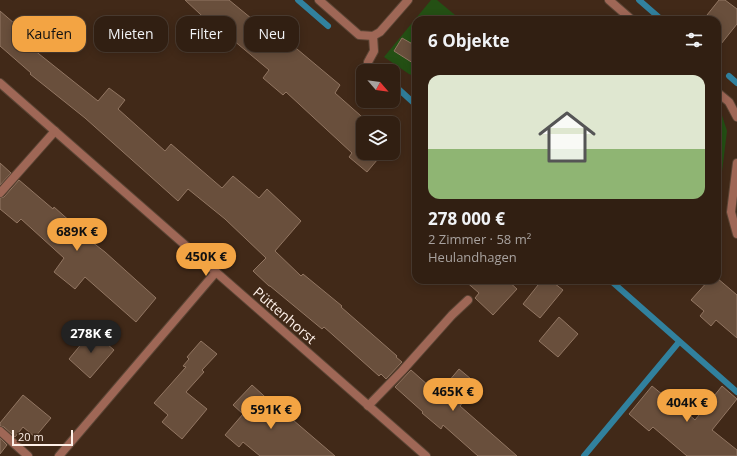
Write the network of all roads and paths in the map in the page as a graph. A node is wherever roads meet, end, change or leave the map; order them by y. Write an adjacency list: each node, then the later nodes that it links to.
1 (319, 0): 5 (street)
2 (408, 0): 5 (street)
3 (609, 0): 4 (street)
4 (627, 16)
5 (373, 36): 6 (street)
6 (368, 62)
7 (0, 83): 10 (street, Püttenhorst)
8 (721, 95): 9 (street)
9 (737, 117)
10 (55, 131): 12 (street); 14 (street, Püttenhorst)
11 (737, 163): 13 (street)
12 (0, 193)
13 (737, 234)
14 (216, 272): 16 (street, Püttenhorst); 19 (street)
15 (468, 300): 16 (street)
16 (368, 406): 20 (street, Püttenhorst)
17 (0, 431): 18 (street)
18 (28, 456)
19 (58, 456)
20 (426, 456)

